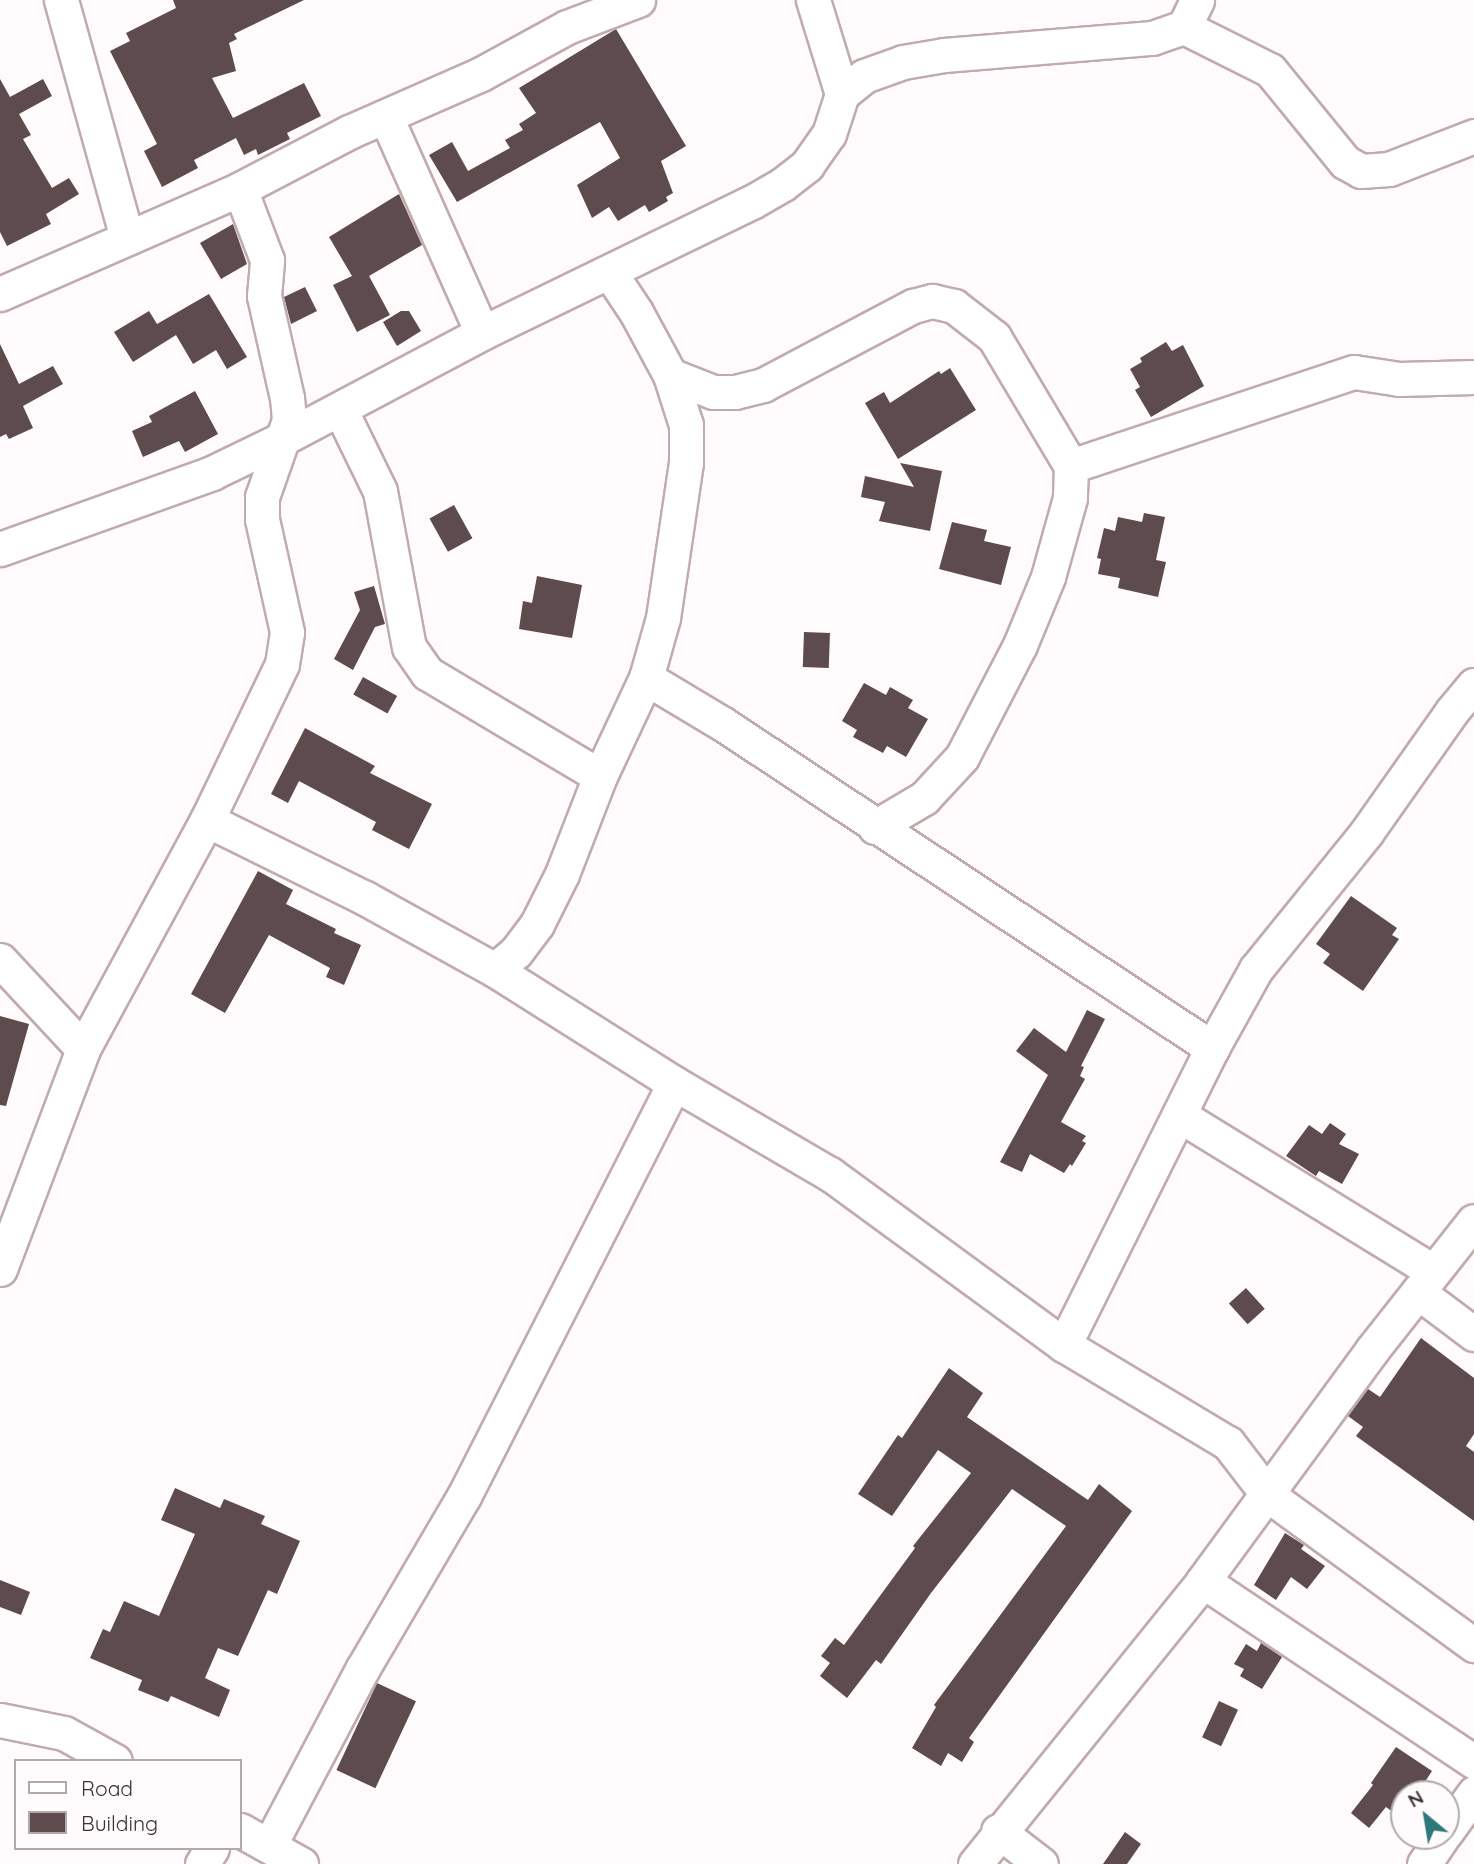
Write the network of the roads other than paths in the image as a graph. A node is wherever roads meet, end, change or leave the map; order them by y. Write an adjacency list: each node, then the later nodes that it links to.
1 (61, 0): 9 (street)
2 (638, 0): 6 (street)
3 (813, 0): 5 (street)
4 (1190, 14): 5 (street); 7 (street)
5 (842, 94): 10 (street)
6 (386, 117): 8 (street); 12 (street)
7 (1474, 136)
8 (240, 189): 9 (street); 16 (street)
9 (127, 238): 11 (street)
10 (610, 273): 12 (street); 13 (street)
11 (0, 294)
12 (482, 333): 15 (street)
13 (670, 375): 17 (street); 19 (street)
14 (1474, 377): 17 (street)
15 (340, 409): 16 (street); 21 (street)
16 (280, 440): 18 (street); 22 (street)
17 (1071, 466): 23 (street)
18 (0, 549)
19 (646, 678): 21 (street); 23 (street)
20 (1474, 685): 26 (street)
21 (600, 776): 25 (street)
22 (207, 820): 25 (street); 27 (street)
23 (875, 827): 26 (street)
24 (0, 960): 27 (street)
25 (495, 970): 28 (street)
26 (1212, 1048): 29 (street)
27 (83, 1049): 31 (street)
28 (674, 1083): 34 (street); 45 (street)
29 (1179, 1115): 32 (street); 34 (street)
30 (1474, 1221): 32 (street)
31 (0, 1269)
32 (1425, 1282): 33 (street); 35 (street)
33 (1474, 1334)
34 (1064, 1345): 35 (street)
35 (1268, 1495): 36 (street); 37 (street)
36 (1203, 1581): 40 (street); 44 (street)
37 (1474, 1644)
38 (0, 1720): 39 (street)
39 (111, 1759)
40 (1474, 1762)
41 (1474, 1793): 42 (street)
42 (1460, 1813)
43 (242, 1831): 45 (street)
44 (998, 1832): 47 (street); 48 (street)
45 (269, 1846): 46 (street)
46 (301, 1864)
47 (975, 1864)
48 (1041, 1864)

